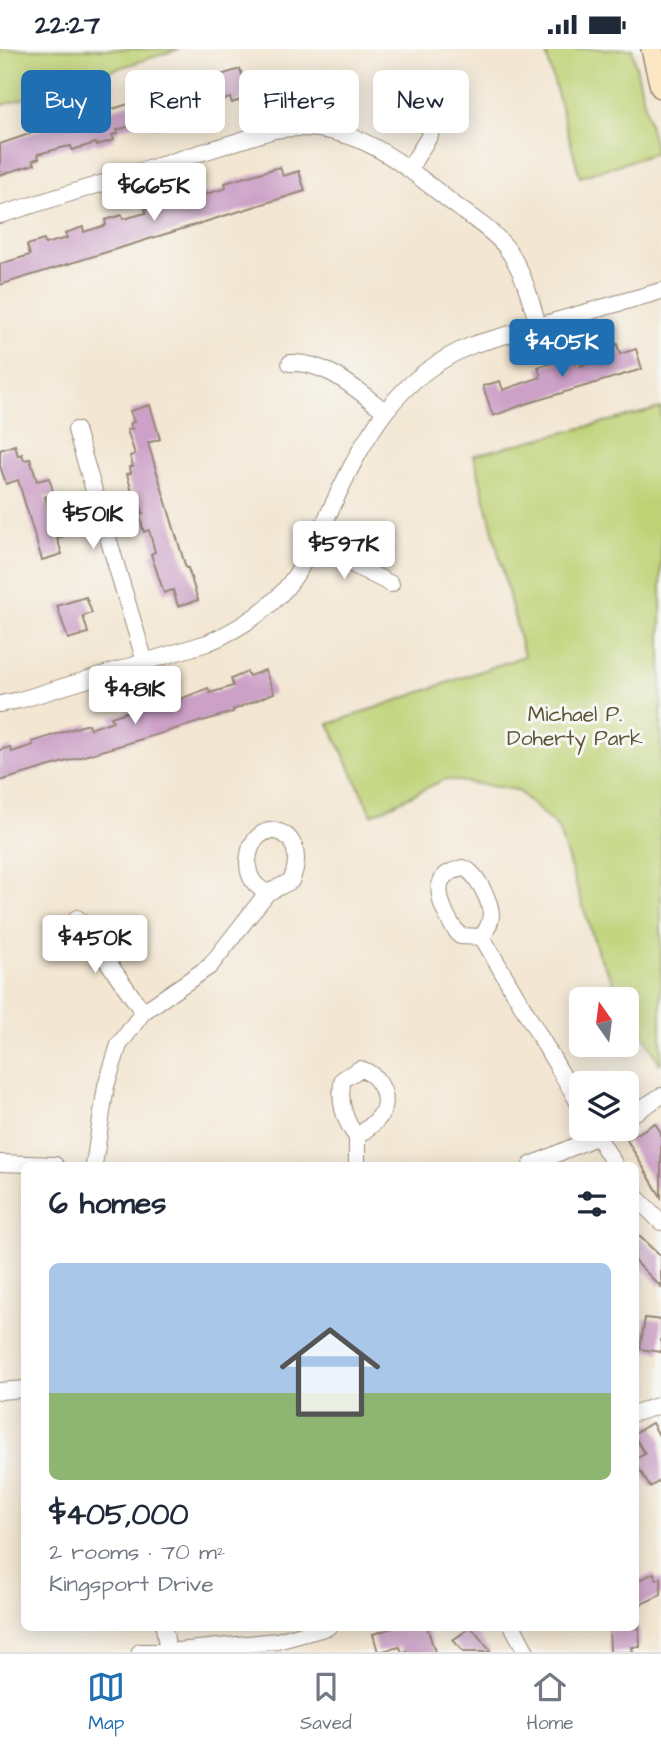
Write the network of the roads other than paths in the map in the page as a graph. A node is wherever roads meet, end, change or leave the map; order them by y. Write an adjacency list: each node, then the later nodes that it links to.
1 (652, 49): 2 (street)
2 (661, 87)
3 (431, 133): 4 (street)
4 (409, 169): 5 (street); 7 (street)
5 (0, 215)
6 (661, 291): 7 (street)
7 (538, 325): 9 (street)
8 (290, 362): 9 (street)
9 (385, 411): 11 (street)
10 (76, 430): 13 (street)
11 (314, 545): 12 (street); 13 (street)
12 (391, 584)
13 (145, 661): 14 (street)
14 (0, 704)
15 (267, 893): 18 (street)
16 (77, 918): 18 (street)
17 (482, 937): 19 (street)
18 (143, 1012): 25 (street)
19 (569, 1086)
20 (661, 1095): 21 (street)
21 (639, 1109)
22 (357, 1137): 26 (street)
23 (580, 1141): 27 (street)
24 (604, 1141): 28 (street)
25 (94, 1162)
26 (357, 1162)
27 (537, 1162)
28 (614, 1162)
29 (0, 1163): 30 (street)
30 (21, 1164)
31 (639, 1200): 32 (street)
32 (661, 1222)
33 (21, 1389): 34 (street)
34 (0, 1391)
35 (661, 1405): 36 (street)
36 (639, 1412)
37 (165, 1631): 41 (street)
38 (313, 1631): 41 (street)
39 (515, 1631): 42 (street)
40 (140, 1652): 41 (street)
41 (168, 1652)
42 (526, 1652)

